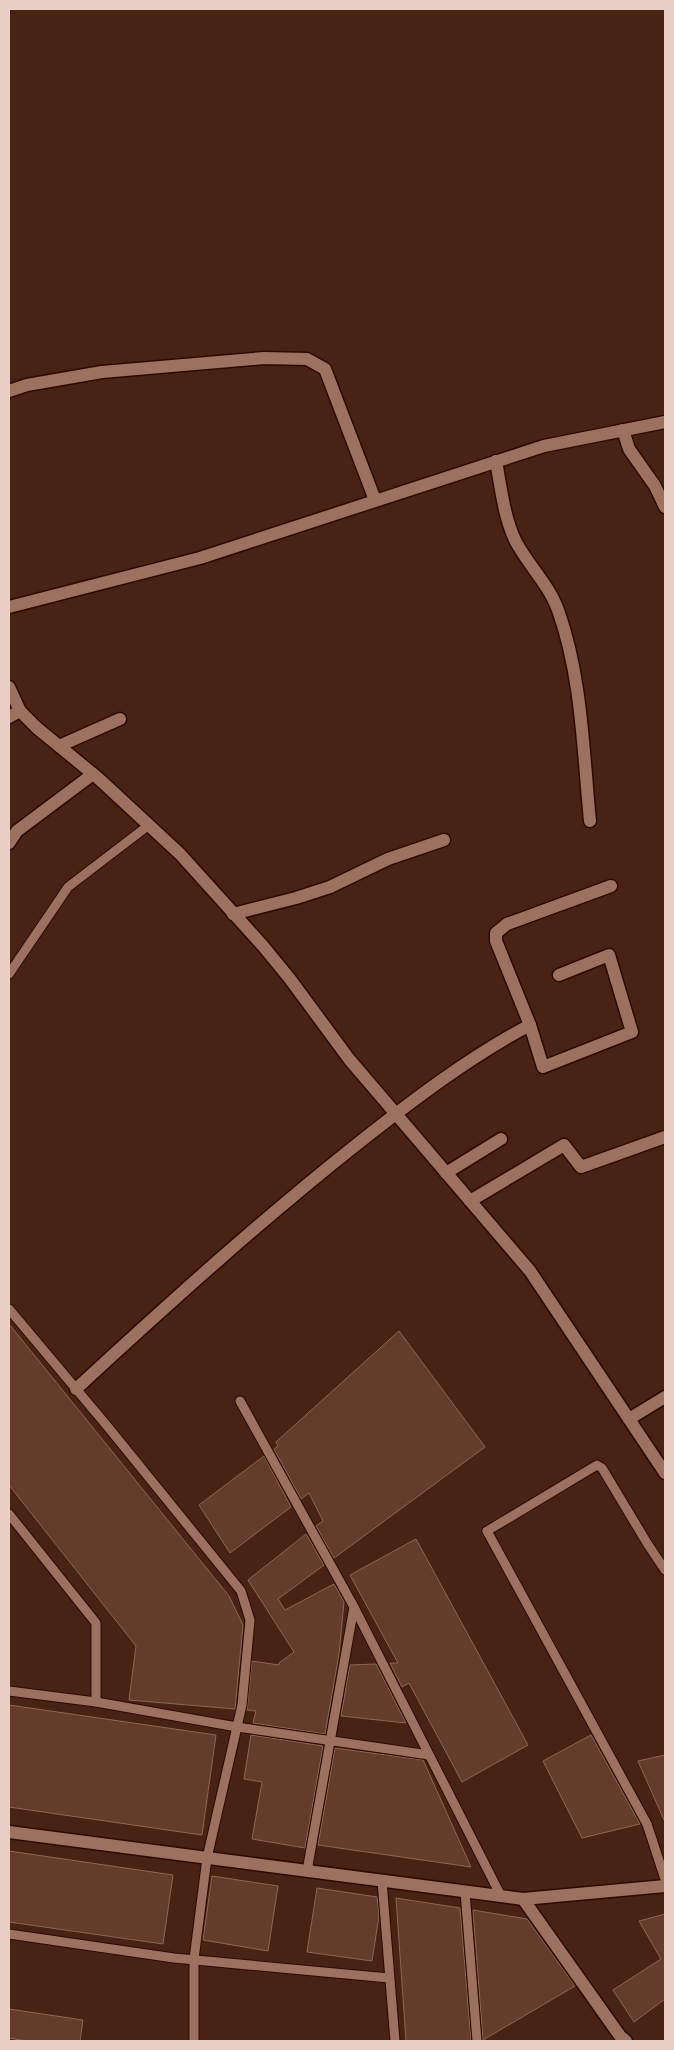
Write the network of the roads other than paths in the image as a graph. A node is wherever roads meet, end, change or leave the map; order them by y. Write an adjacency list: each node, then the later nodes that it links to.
1 (9, 391): 5 (street)
2 (665, 422): 3 (street)
3 (624, 430): 4 (street); 6 (street)
4 (496, 461): 5 (street); 13 (street)
5 (375, 500): 7 (street)
6 (665, 507)
7 (9, 607)
8 (9, 687): 9 (street)
9 (14, 714): 11 (street)
10 (120, 719): 11 (street)
11 (59, 746): 12 (street)
12 (92, 774): 14 (street); 16 (street)
13 (590, 821)
14 (149, 825): 18 (street); 19 (lane)
15 (444, 840): 18 (street)
16 (9, 843)
17 (611, 886): 21 (street)
18 (234, 914): 22 (street)
19 (9, 974)
20 (559, 975): 21 (street)
21 (530, 1025): 22 (street)
22 (396, 1114): 25 (street); 28 (street)
23 (665, 1137): 26 (street)
24 (501, 1140): 25 (street)
25 (446, 1173): 26 (street)
26 (470, 1201): 31 (street)
27 (9, 1309): 28 (lane)
28 (76, 1389): 38 (lane)
29 (665, 1397): 31 (street)
30 (240, 1401): 35 (lane)
31 (630, 1419): 32 (street)
32 (665, 1472)
33 (9, 1514): 37 (lane)
34 (665, 1570): 44 (lane)
35 (354, 1607): 39 (lane); 40 (lane)
36 (9, 1691): 37 (lane)
37 (96, 1702): 38 (lane)
38 (237, 1727): 39 (lane); 42 (lane)
39 (330, 1741): 40 (lane); 43 (lane)
40 (429, 1755): 48 (lane)
41 (9, 1832): 42 (street)
42 (207, 1858): 43 (street); 51 (lane)
43 (307, 1871): 45 (street)
44 (665, 1879)
45 (382, 1881): 47 (street); 52 (lane)
46 (665, 1886): 49 (street)
47 (464, 1892): 48 (street); 55 (lane)
48 (501, 1896): 49 (street)
49 (523, 1899): 56 (street)
50 (9, 1934): 51 (lane)
51 (194, 1960): 52 (lane); 53 (lane)
52 (390, 1978): 54 (lane)
53 (194, 2041)
54 (395, 2041)
55 (477, 2041)
56 (626, 2041)

